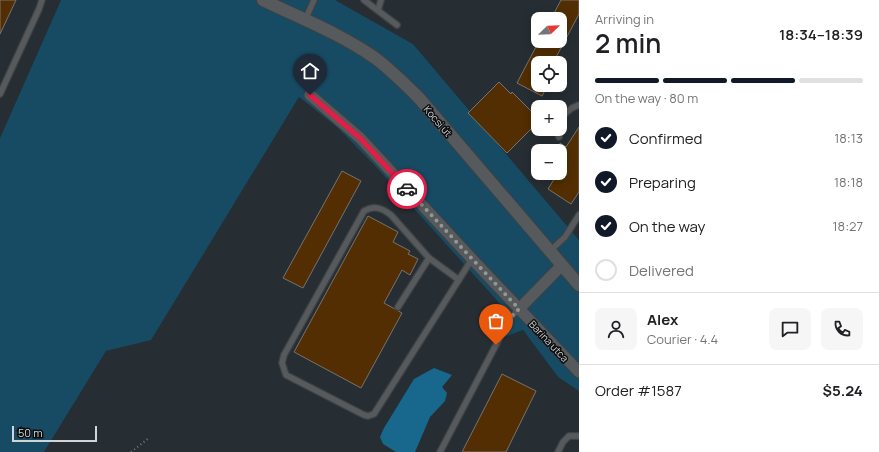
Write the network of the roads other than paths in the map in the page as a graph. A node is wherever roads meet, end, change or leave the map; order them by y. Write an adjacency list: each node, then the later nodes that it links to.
1 (42, 0): 9 (lane)
2 (263, 0): 7 (main road, Kocsi út)
3 (314, 0): 7 (lane)
4 (364, 0): 6 (lane)
5 (381, 0): 6 (lane)
6 (378, 10): 8 (lane)
7 (305, 20): 14 (main road, Kocsi út)
8 (397, 25)
9 (0, 94)
10 (310, 95): 16 (street, Barina utca)
11 (579, 106): 12 (lane)
12 (567, 112)
13 (579, 215): 14 (lane)
14 (550, 252): 17 (main road, Kocsi út)
15 (429, 258): 18 (lane); 18 (lane); 20 (lane)
16 (472, 260): 18 (lane); 21 (street, Barina utca)
17 (562, 265): 19 (main road, Kocsi út); 21 (street)
18 (458, 280)
19 (579, 285)
20 (398, 307)
21 (519, 309): 22 (street, Barina utca); 24 (lane)
22 (579, 372)
23 (579, 436): 25 (lane)
24 (440, 452)
25 (558, 452)

